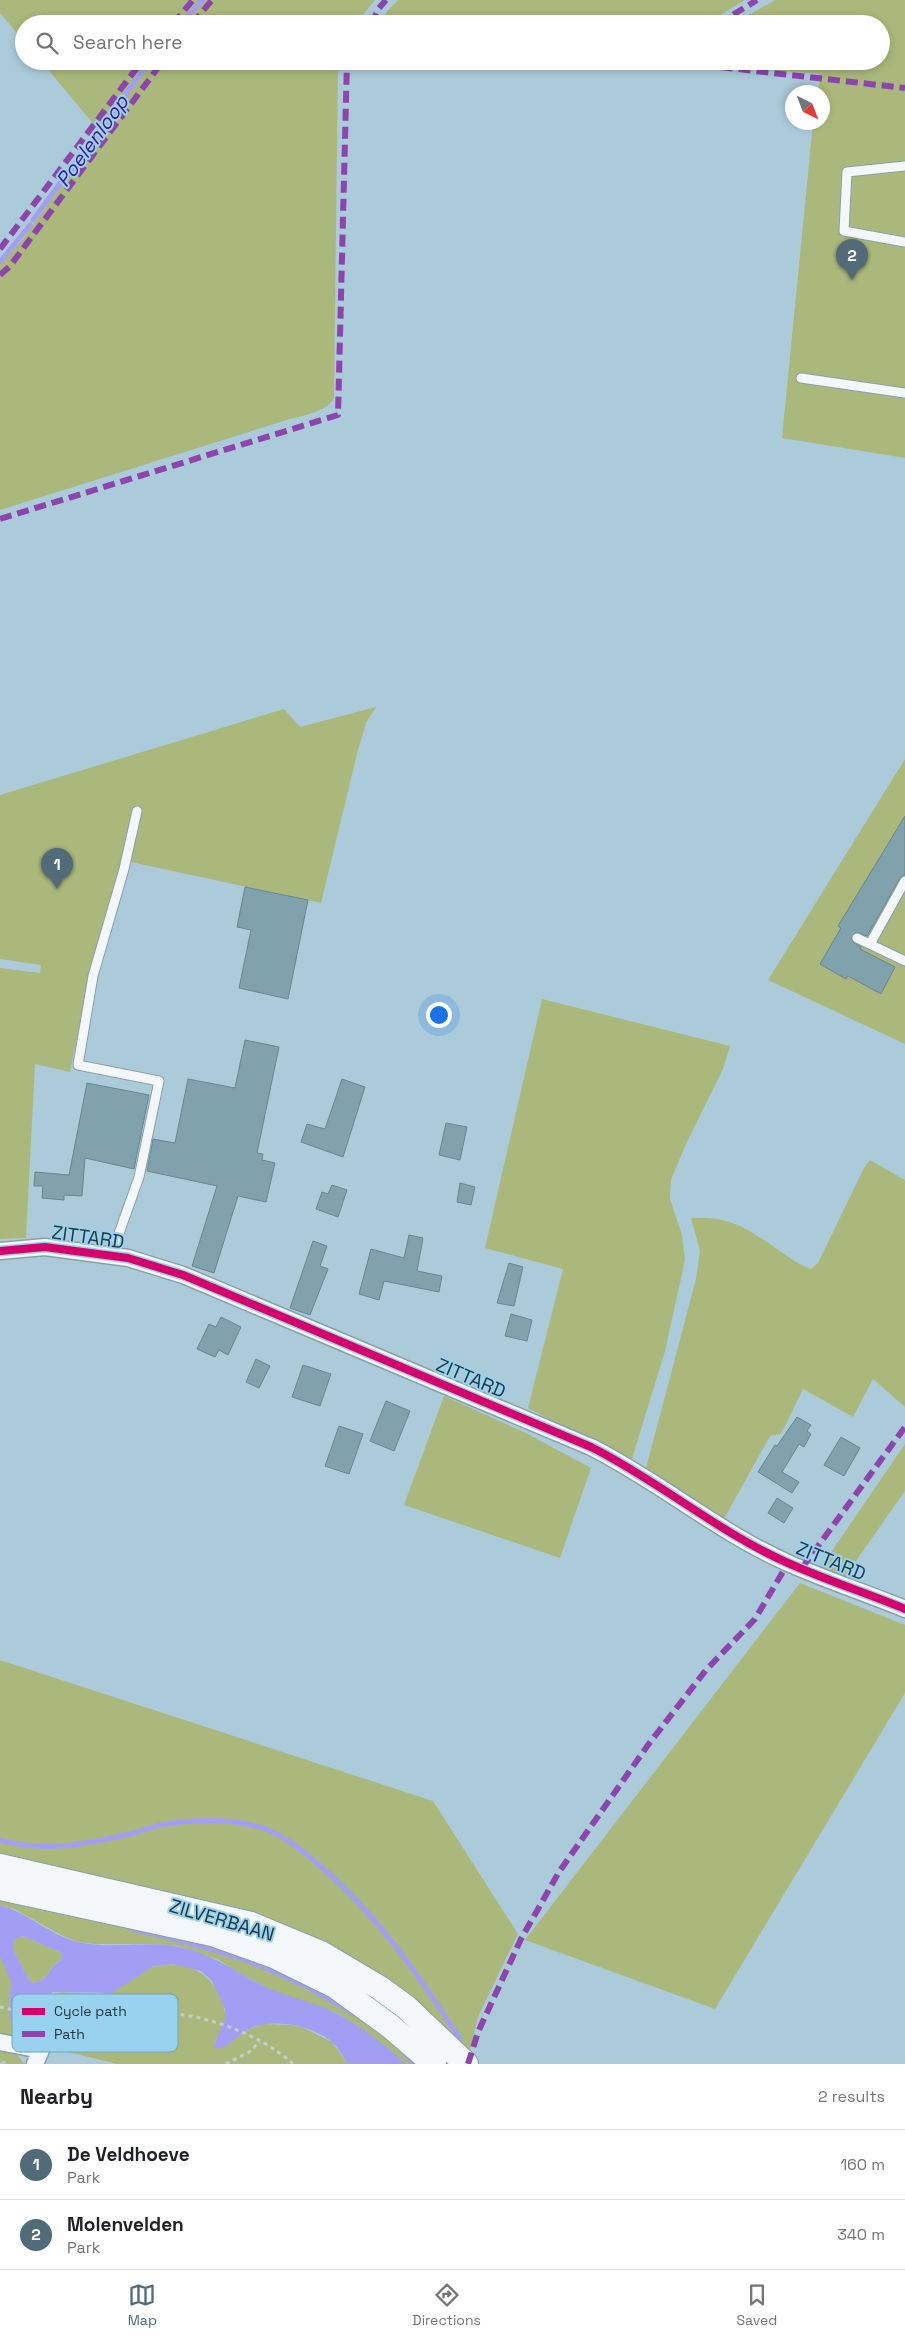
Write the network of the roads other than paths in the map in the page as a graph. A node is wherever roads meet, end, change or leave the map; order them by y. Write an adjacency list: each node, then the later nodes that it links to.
1 (905, 166): 2 (lane)
2 (905, 242)
3 (801, 378): 4 (lane)
4 (905, 393)
5 (137, 811): 11 (lane)
6 (905, 881): 8 (lane)
7 (857, 938): 8 (lane)
8 (870, 944): 9 (lane)
9 (905, 961)
10 (0, 1251): 11 (street, ZITTARD)
11 (111, 1256): 12 (street, ZITTARD)
12 (905, 1609)
13 (0, 1866): 20 (main road, ZILVERBAAN)
14 (0, 1888): 19 (main road, ZILVERBAAN)
15 (0, 2042): 16 (street)
16 (12, 2047)
17 (25, 2052): 18 (street)
18 (38, 2057)
19 (434, 2064)
20 (466, 2064)

